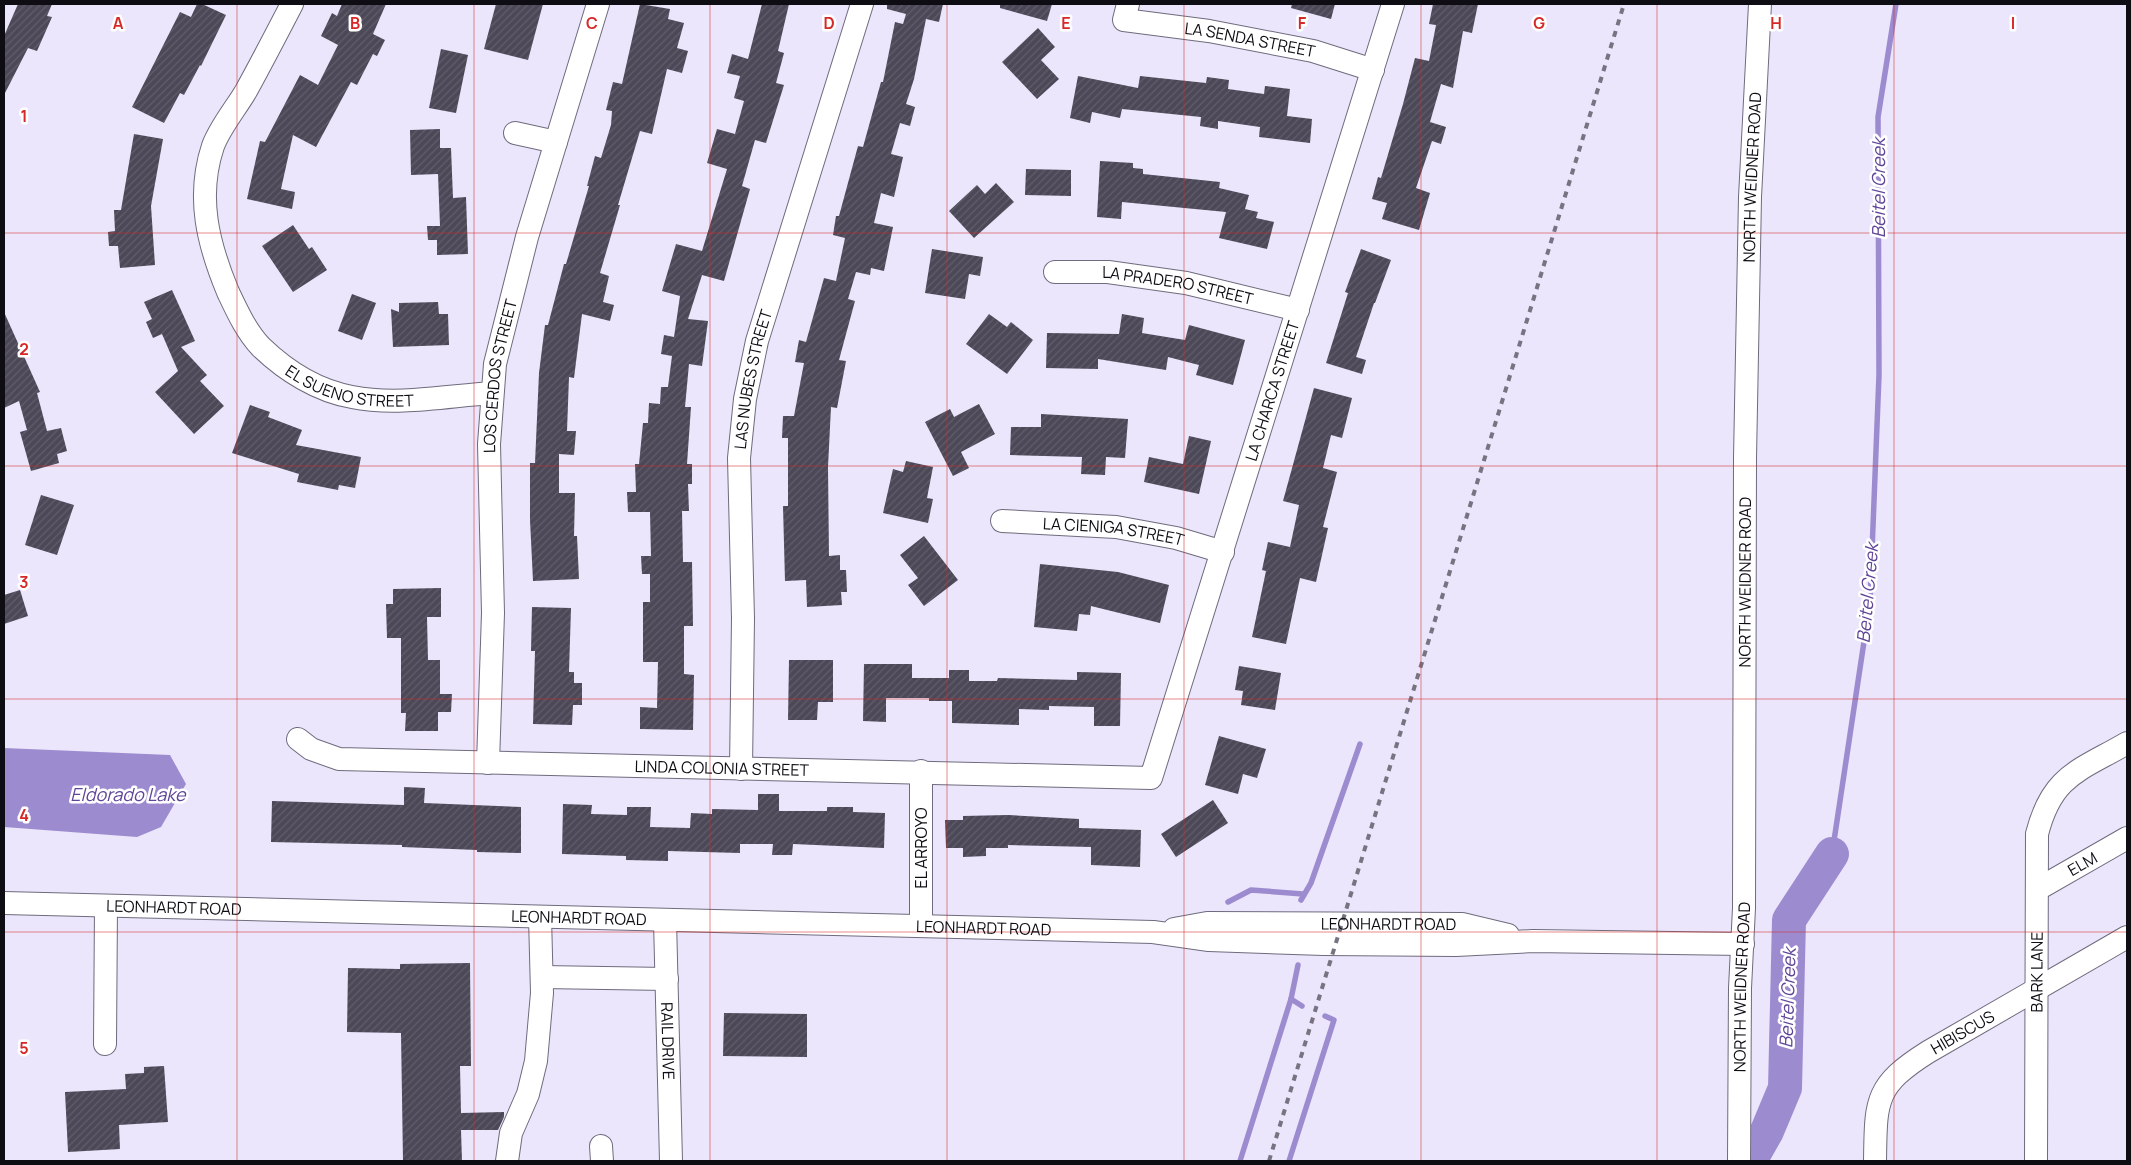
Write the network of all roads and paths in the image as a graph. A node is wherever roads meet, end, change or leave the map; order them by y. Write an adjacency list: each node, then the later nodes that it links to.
1 (292, 4): 12 (street, EL SUENO STREET)
2 (598, 4): 9 (street, LOS CERDOS STREET)
3 (862, 4): 18 (street, LAS NUBES STREET)
4 (1393, 4): 7 (street, LA CHARCA STREET)
5 (1760, 4): 29 (street, NORTH WEIDNER ROAD)
6 (1126, 12): 7 (street, LA SENDA STREET)
7 (1373, 70): 11 (street, LA CHARCA STREET)
8 (515, 133): 9 (street)
9 (556, 142): 12 (street, LOS CERDOS STREET)
10 (1054, 272): 11 (street, LA PRADERO STREET)
11 (1298, 310): 14 (street, LA CHARCA STREET)
12 (492, 394): 17 (street, LOS CERDOS STREET)
13 (1002, 521): 14 (street, LA CIENIGA STREET)
14 (1223, 552): 20 (street, LA CHARCA STREET)
15 (298, 740): 17 (street, LINDA COLONIA STREET)
16 (2127, 743): 22 (street, BARK LANE)
17 (488, 763): 18 (street, LINDA COLONIA STREET)
18 (741, 769): 19 (street, LINDA COLONIA STREET)
19 (922, 771): 20 (street, LINDA COLONIA STREET); 27 (street, EL ARROYO)
20 (1152, 778)
21 (2127, 838): 22 (street, ELM)
22 (2038, 889): 32 (street, BARK LANE)
23 (4, 902): 24 (street, LEONHARDT ROAD)
24 (106, 906): 25 (street, LEONHARDT ROAD); 33 (street)
25 (540, 917): 26 (street, LEONHARDT ROAD); 30 (street)
26 (665, 920): 27 (street, LEONHARDT ROAD); 31 (street, RAIL DRIVE)
27 (922, 925): 29 (street, LEONHARDT ROAD)
28 (2127, 937): 32 (street, HIBISCUS)
29 (1743, 944): 36 (street, NORTH WEIDNER ROAD)
30 (542, 977): 31 (street); 34 (street)
31 (667, 979): 35 (street, RAIL DRIVE)
32 (2036, 990): 37 (street, HIBISCUS); 38 (street, BARK LANE)
33 (105, 1044)
34 (507, 1161)
35 (671, 1161)
36 (1739, 1161)
37 (1875, 1161)
38 (2036, 1161)

